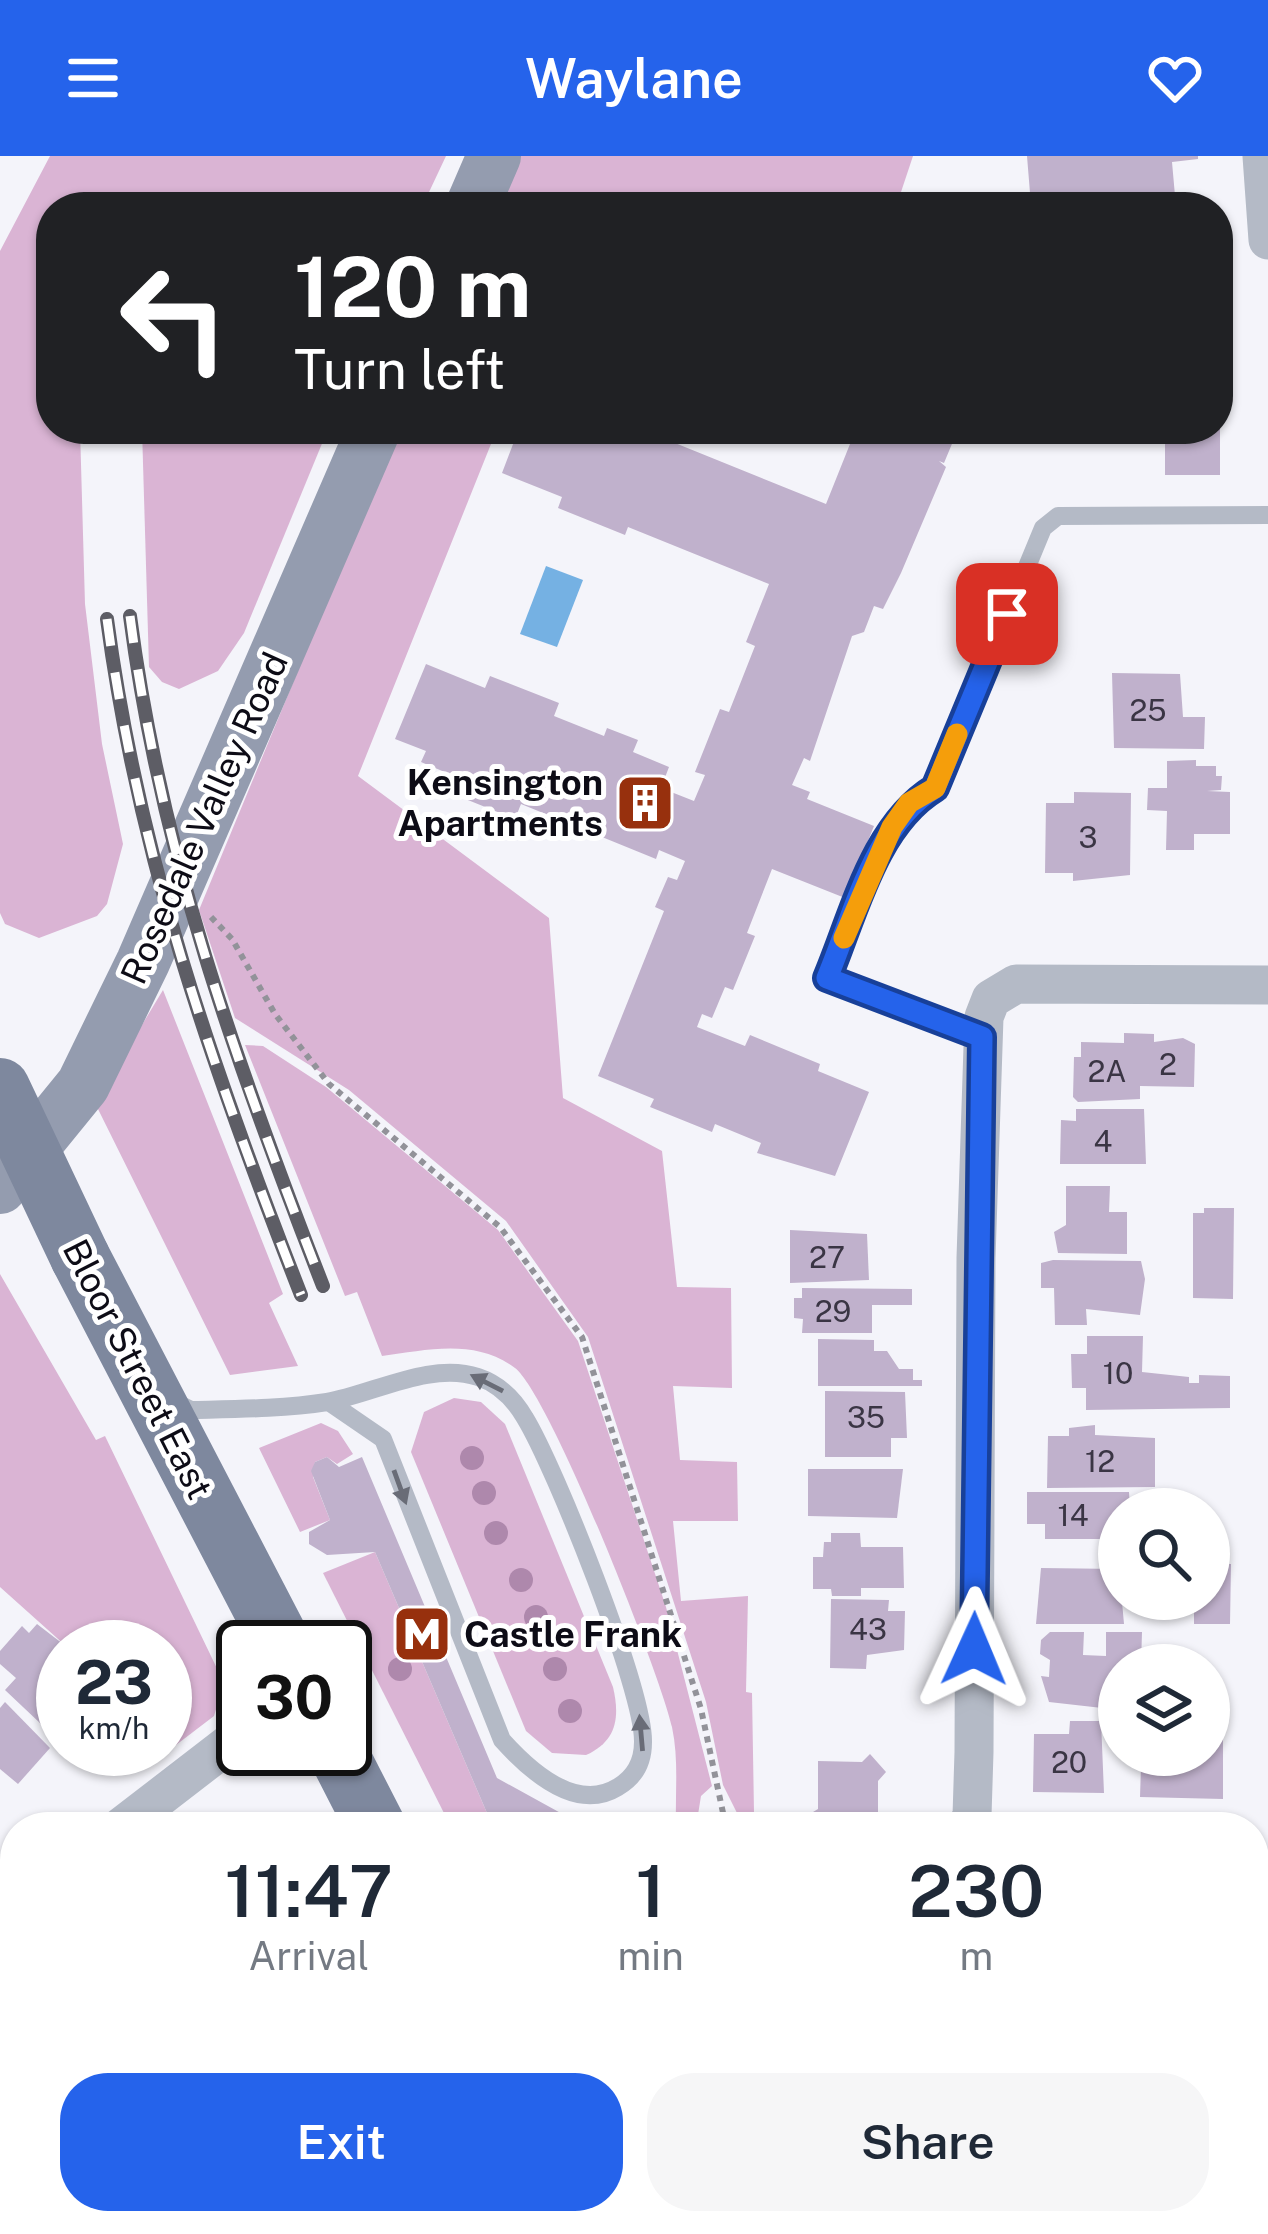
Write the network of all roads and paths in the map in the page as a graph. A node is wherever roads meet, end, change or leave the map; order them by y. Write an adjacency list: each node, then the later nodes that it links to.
1 (494, 156): 3 (street)
2 (1262, 156): 4 (street)
3 (478, 192)
4 (1268, 240)
5 (368, 444): 7 (street, Rosedale Valley Road)
6 (1268, 515): 9 (lane)
7 (178, 883): 11 (street, Rosedale Valley Road); 19 (path)
8 (1268, 985): 9 (street)
9 (982, 1037): 20 (street)
10 (0, 1088): 12 (main road, Bloor Street East, bridge)
11 (0, 1187)
12 (144, 1387): 13 (lane); 14 (main road, Bloor Street East)
13 (328, 1402): 13 (lane, one-way to 13)
14 (269, 1620)
15 (216, 1754): 17 (street)
16 (350, 1776): 18 (main road)
17 (140, 1812)
18 (368, 1812)
19 (723, 1812)
20 (968, 1812)

